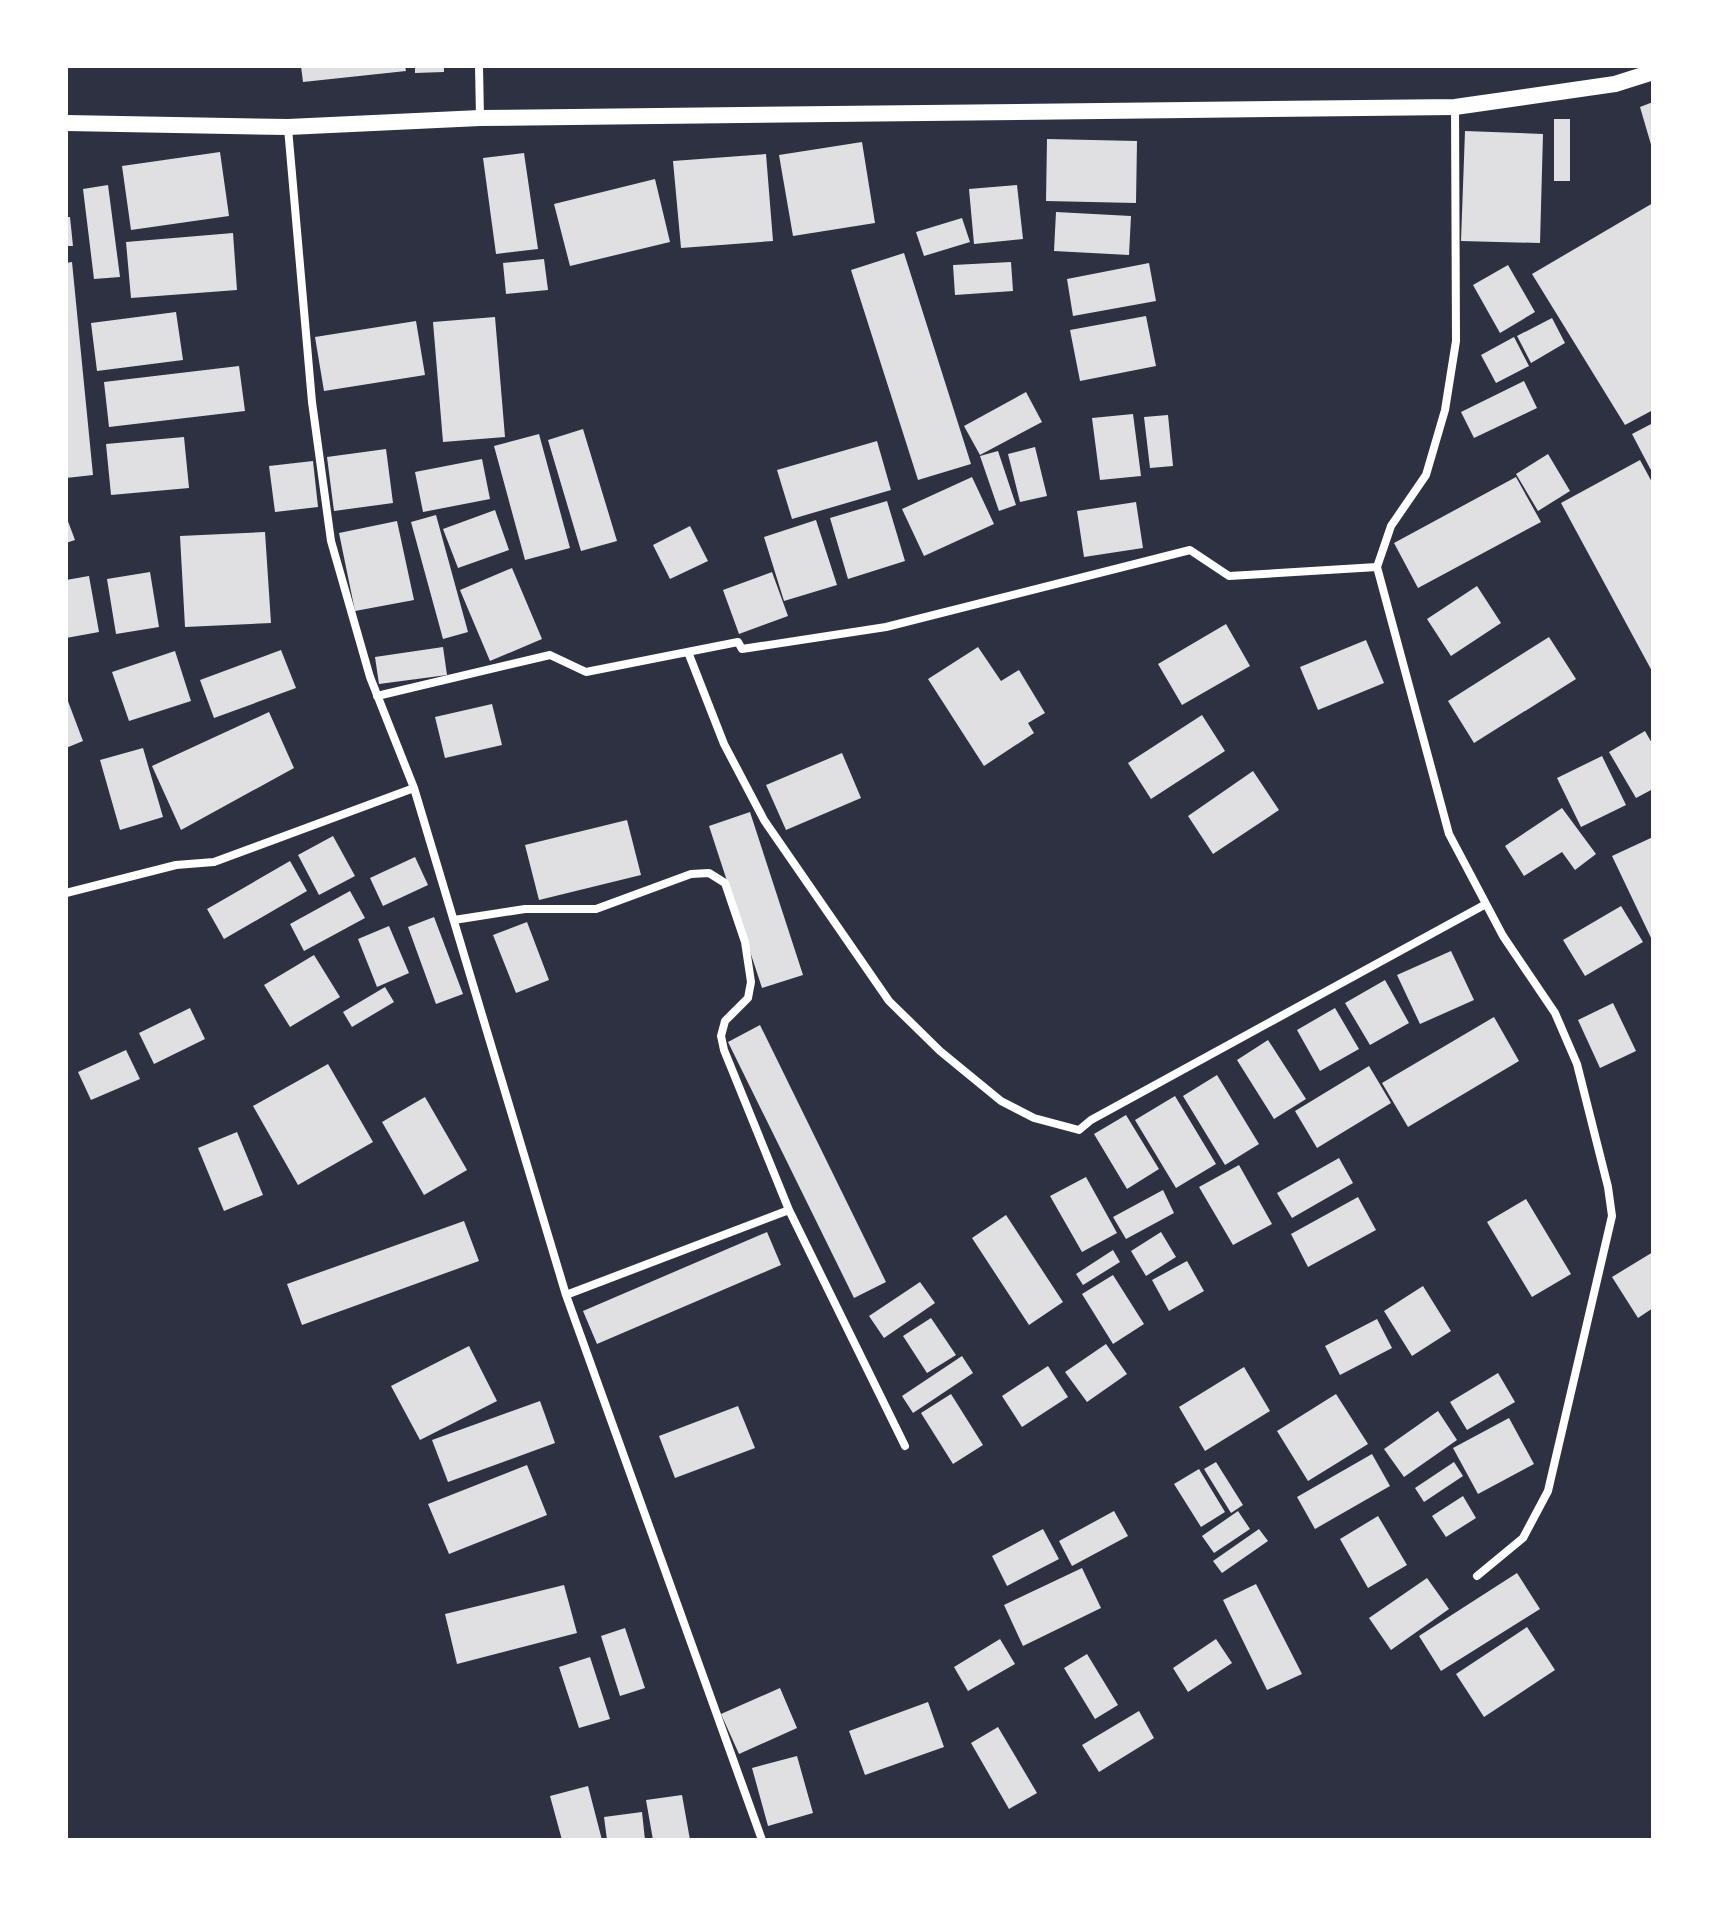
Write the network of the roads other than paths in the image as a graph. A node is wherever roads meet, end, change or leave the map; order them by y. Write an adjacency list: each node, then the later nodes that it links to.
1 (479, 66): 4 (street)
2 (1653, 72): 3 (main road)
3 (1455, 107): 4 (main road); 7 (street)
4 (480, 118): 6 (main road)
5 (66, 123): 6 (main road)
6 (288, 127): 9 (street)
7 (1377, 567): 8 (street); 12 (street)
8 (688, 652): 9 (street); 12 (street)
9 (377, 696): 10 (street)
10 (414, 788): 11 (street); 13 (street)
11 (66, 893)
12 (1486, 904): 17 (street)
13 (454, 920): 14 (street); 15 (street)
14 (789, 1210): 15 (street); 16 (street)
15 (566, 1295): 18 (street)
16 (905, 1446)
17 (1477, 1576)
18 (762, 1840)

